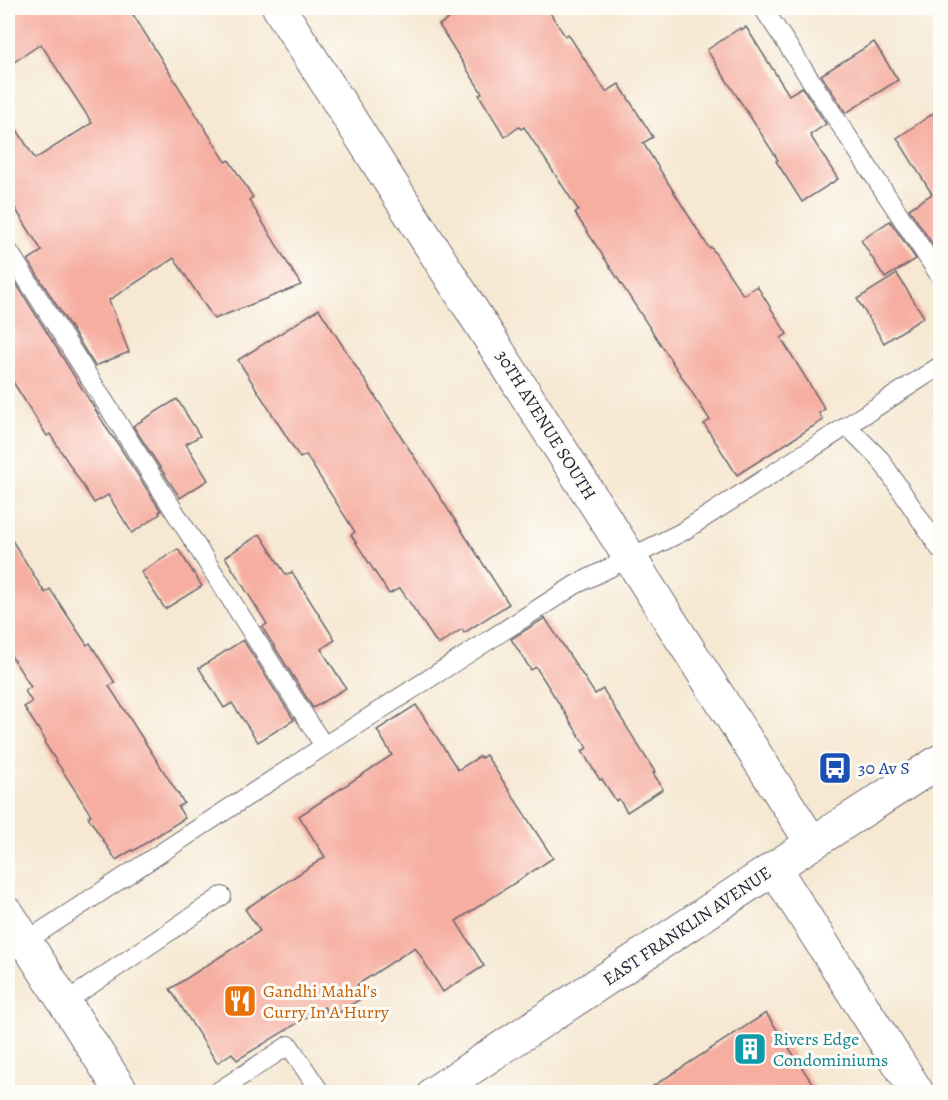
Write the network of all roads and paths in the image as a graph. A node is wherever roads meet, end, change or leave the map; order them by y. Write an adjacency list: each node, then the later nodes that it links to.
1 (279, 8): 8 (street, 30TH AVENUE SOUTH)
2 (764, 8): 4 (lane)
3 (8, 250): 9 (lane)
4 (940, 276)
5 (940, 366): 6 (lane)
6 (847, 426): 7 (lane); 8 (lane)
7 (940, 549)
8 (630, 558): 9 (lane); 11 (street, 30TH AVENUE SOUTH)
9 (324, 746): 15 (lane)
10 (940, 761): 11 (street, EAST FRANKLIN AVENUE)
11 (812, 843): 12 (street, EAST FRANKLIN AVENUE)
12 (774, 868): 20 (street, EAST FRANKLIN AVENUE); 21 (street)
13 (222, 896): 16 (lane)
14 (8, 914): 15 (street)
15 (16, 947): 16 (street)
16 (64, 1003): 17 (street)
17 (122, 1092)
18 (217, 1092): 19 (lane)
19 (320, 1092)
20 (435, 1092)
21 (917, 1092)

